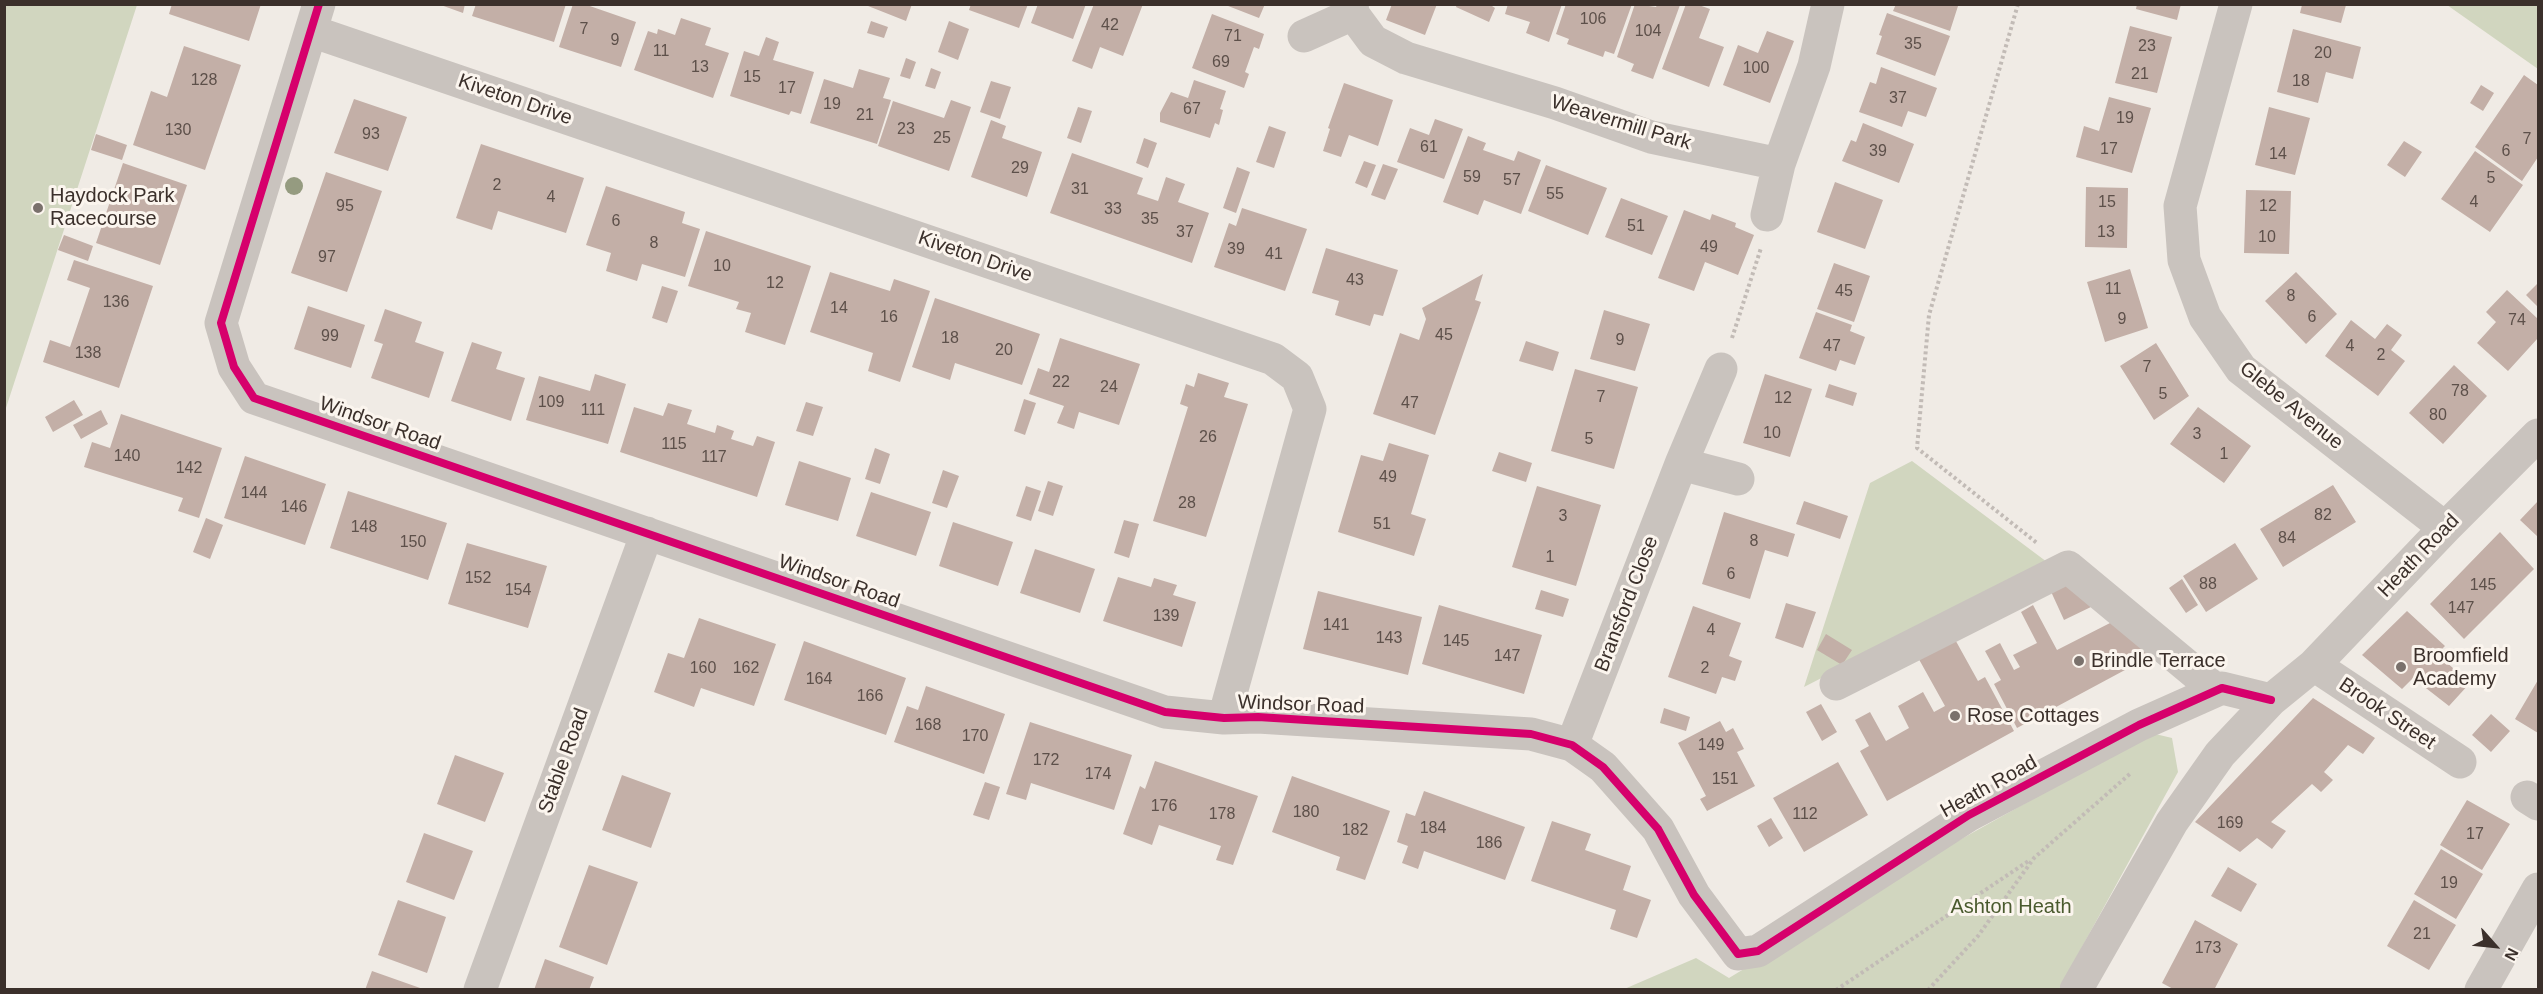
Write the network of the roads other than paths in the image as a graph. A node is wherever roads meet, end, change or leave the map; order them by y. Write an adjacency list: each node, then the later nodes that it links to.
1 (1828, 4): 6 (street)
2 (2236, 4): 12 (street, Glebe Avenue)
3 (1352, 9): 5 (street, Weavermill Park); 6 (street, Weavermill Park)
4 (315, 18): 13 (street, Windsor Road); 18 (street, Kiveton Drive)
5 (1304, 36)
6 (1779, 164): 7 (street)
7 (1767, 215)
8 (1721, 369): 10 (street, Bransford Close)
9 (2538, 435): 12 (street, Heath Road)
10 (1681, 464): 11 (street); 19 (street, Bransford Close)
11 (1738, 479)
12 (2445, 528): 14 (street, Heath Road)
13 (647, 533): 18 (street, Windsor Road); 23 (street, Stable Road)
14 (2314, 666): 17 (street, Heath Road); 20 (street, Brook Street)
15 (1836, 684): 16 (street)
16 (2216, 690): 17 (street); 22 (street, Heath Road)
17 (2271, 700): 24 (street, Heath Road)
18 (1224, 718): 19 (street, Windsor Road)
19 (1572, 745): 22 (street, Windsor Road)
20 (2460, 762)
21 (2538, 889): 25 (street)
22 (1738, 954)
23 (480, 990)
24 (2076, 990)
25 (2481, 990)

